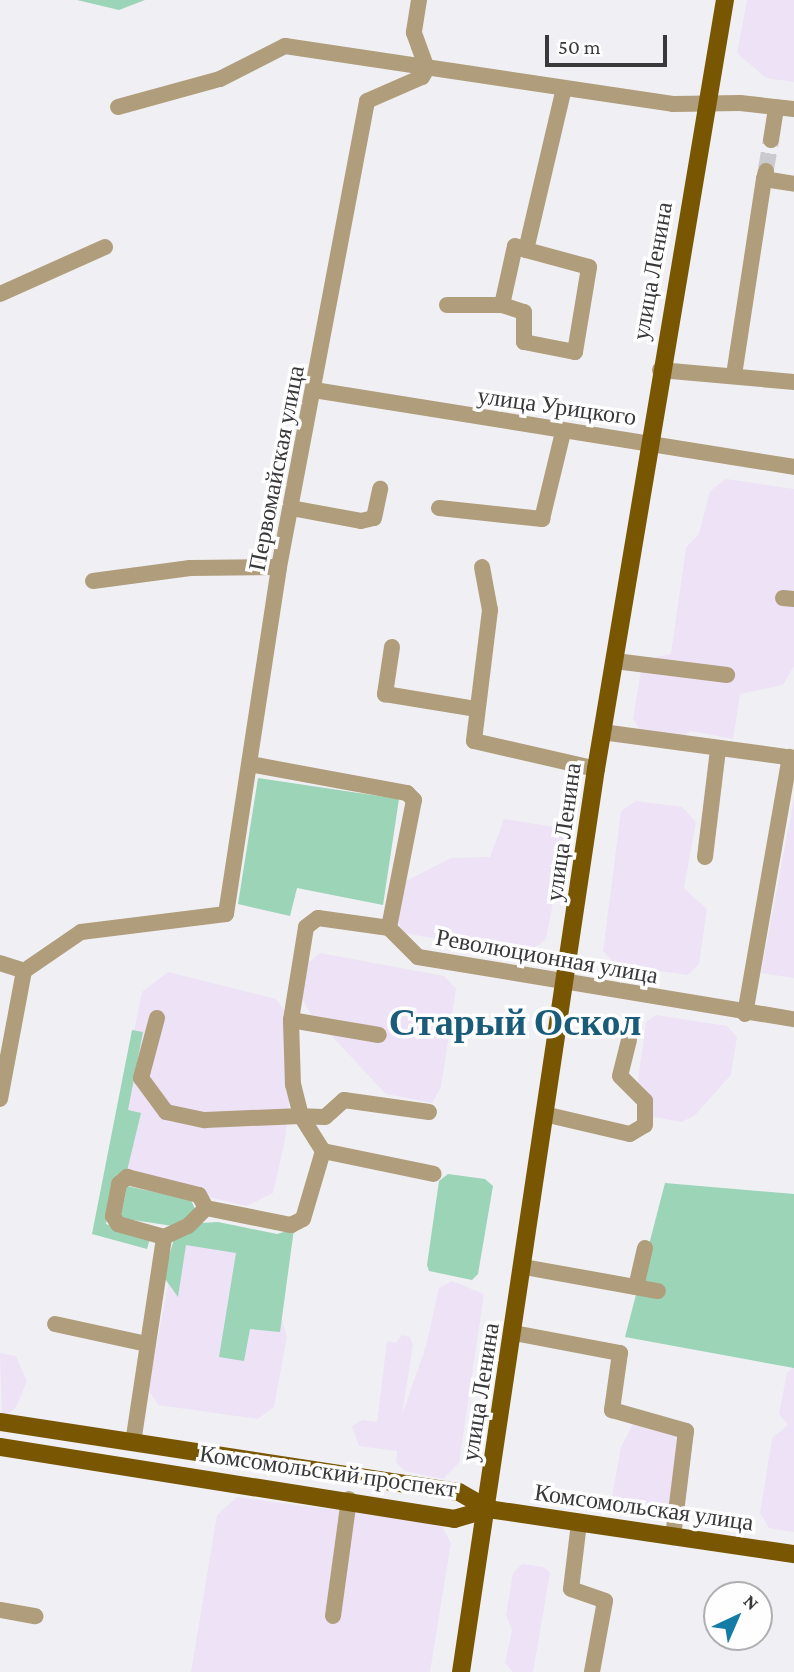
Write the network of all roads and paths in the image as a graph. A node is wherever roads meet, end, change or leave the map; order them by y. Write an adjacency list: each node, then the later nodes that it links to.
1 (419, 0): 3 (street)
2 (725, 0): 5 (main road, улица Ленина)
3 (427, 69): 4 (street); 6 (street); 19 (street, Первомайская улица)
4 (564, 88): 5 (street); 12 (street)
5 (706, 104): 7 (street); 16 (main road, улица Ленина)
6 (118, 107)
7 (776, 107): 8 (street); 9 (street)
8 (794, 109)
9 (771, 140)
10 (794, 184): 17 (street)
11 (105, 247): 13 (street)
12 (526, 250): 15 (street); 15 (street)
13 (0, 293)
14 (447, 305): 15 (street)
15 (502, 305)
16 (660, 370): 17 (street); 21 (main road, улица Ленина)
17 (734, 375): 18 (street)
18 (794, 382)
19 (314, 390): 20 (street, улица Урицкого); 24 (street, Первомайская улица)
20 (563, 432): 21 (street, улица Урицкого); 25 (street)
21 (649, 443): 22 (street, улица Урицкого); 30 (main road, улица Ленина)
22 (794, 467)
23 (380, 489): 24 (street)
24 (291, 508): 27 (street, Первомайская улица)
25 (439, 508)
26 (482, 567): 32 (street)
27 (279, 568): 28 (street); 36 (street, Первомайская улица)
28 (93, 582)
29 (392, 647): 32 (street)
30 (614, 661): 31 (street); 33 (main road, улица Ленина)
31 (727, 675)
32 (477, 709): 37 (street)
33 (602, 732): 34 (street); 37 (main road, улица Ленина)
34 (718, 750): 35 (street); 38 (street)
35 (792, 758): 43 (street)
36 (250, 764): 39 (street); 41 (street, Первомайская улица)
37 (596, 769): 42 (main road, улица Ленина)
38 (705, 856)
39 (388, 928): 42 (street, Революционная улица); 46 (street)
40 (0, 963): 41 (street)
41 (24, 971): 49 (street)
42 (564, 983): 43 (street, Революционная улица); 51 (main road, улица Ленина)
43 (745, 1014): 45 (street, Революционная улица)
44 (157, 1018): 52 (street)
45 (794, 1019)
46 (291, 1020): 47 (street); 52 (street)
47 (379, 1035)
48 (629, 1040): 51 (street)
49 (0, 1098)
50 (429, 1112): 52 (street)
51 (544, 1114): 58 (main road, улица Ленина)
52 (301, 1116): 53 (street)
53 (323, 1151): 54 (street); 55 (street)
54 (434, 1174)
55 (206, 1208): 56 (street); 56 (street)
56 (164, 1237): 63 (street)
57 (645, 1248): 59 (street)
58 (524, 1267): 59 (street); 62 (main road, улица Ленина)
59 (636, 1287): 60 (street)
60 (658, 1291)
61 (55, 1324): 63 (street)
62 (514, 1333): 68 (main road, улица Ленина); 70 (street)
63 (147, 1344): 65 (street)
64 (0, 1422): 65 (main road, Комсомольский проспект)
65 (133, 1443): 68 (main road, Комсомольский проспект)
66 (0, 1447): 67 (main road, Комсомольский проспект)
67 (349, 1499): 68 (main road, Комсомольский проспект); 74 (street)
68 (488, 1509): 69 (main road, Комсомольская улица); 75 (main road, улица Ленина)
69 (579, 1523): 70 (main road, Комсомольская улица); 76 (street)
70 (673, 1537): 71 (main road, Комсомольская улица)
71 (794, 1554)
72 (0, 1610): 73 (street)
73 (35, 1616)
74 (333, 1616)
75 (461, 1672)
76 (592, 1672)

